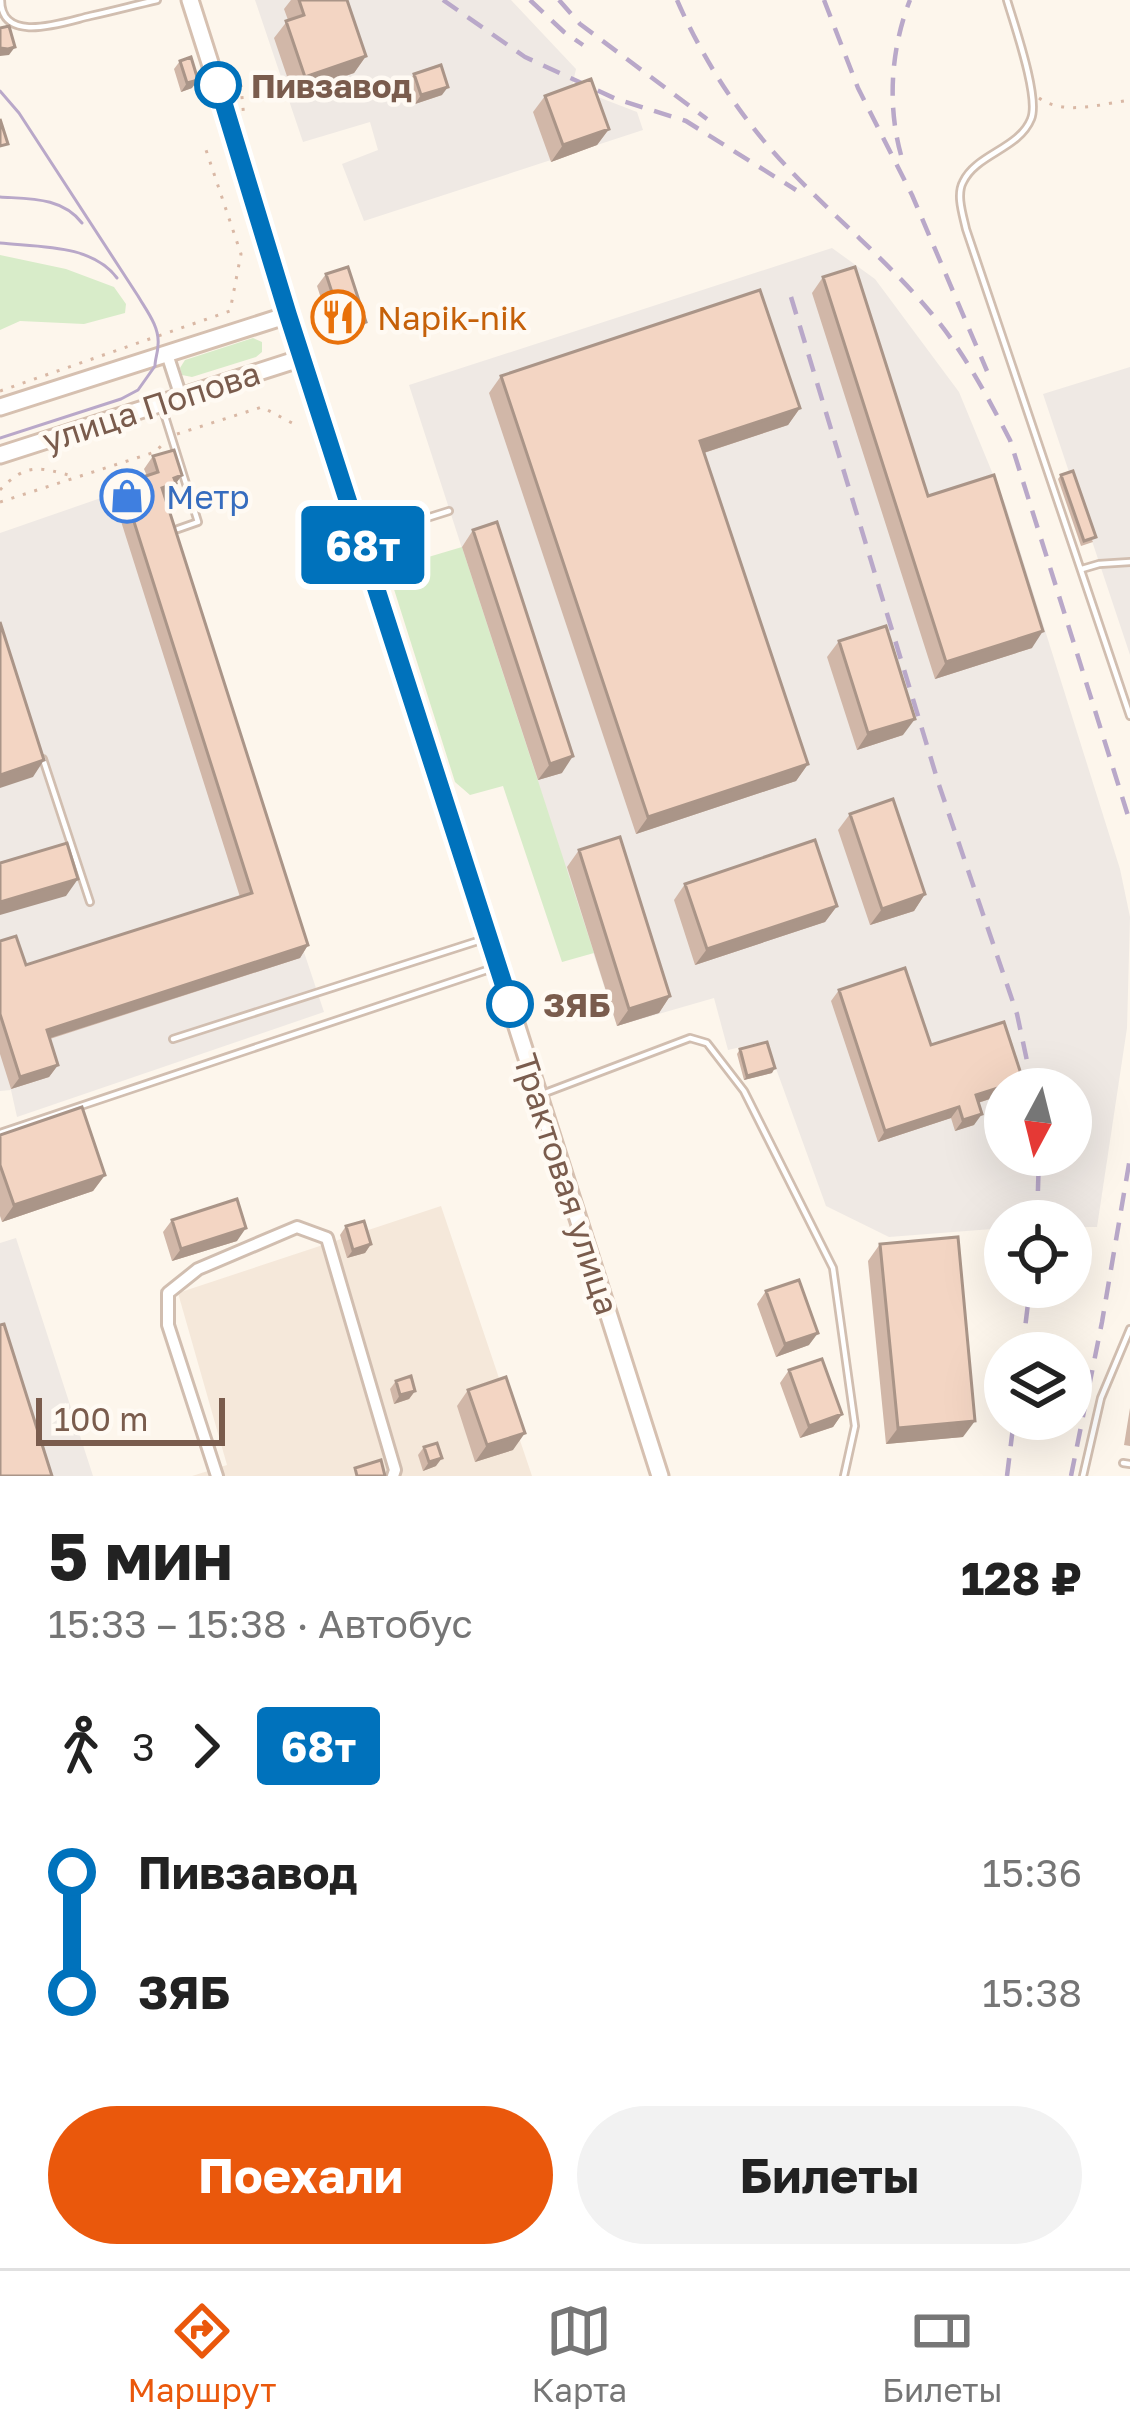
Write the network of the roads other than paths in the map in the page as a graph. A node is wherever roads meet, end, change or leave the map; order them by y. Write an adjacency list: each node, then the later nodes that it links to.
1 (1, 0): 2 (lane)
2 (157, 0)
3 (190, 0): 5 (main road, Трактовая улица)
4 (1007, 0): 16 (lane)
5 (288, 315): 6 (main road, улица Попова); 7 (main road, Трактовая улица)
6 (166, 354): 8 (street); 10 (main road, улица Попова)
7 (302, 358): 8 (main road, улица Попова); 14 (main road, Трактовая улица)
8 (181, 397): 9 (main road, улица Попова)
9 (161, 403): 11 (main road, улица Попова); 13 (lane)
10 (0, 407)
11 (0, 455)
12 (449, 511): 14 (lane)
13 (178, 529)
14 (361, 538): 22 (main road, Трактовая улица)
15 (1130, 562): 16 (lane)
16 (1080, 570): 17 (lane)
17 (1116, 678): 18 (lane); 19 (lane)
18 (1130, 679)
19 (1130, 716)
20 (38, 743): 21 (lane)
21 (90, 902)
22 (489, 937): 23 (main road, Трактовая улица); 24 (lane)
23 (498, 966): 25 (main road, Трактовая улица); 26 (lane)
24 (173, 1039)
25 (539, 1095): 30 (main road, Трактовая улица); 31 (lane)
26 (0, 1133)
27 (1130, 1329): 32 (lane)
28 (217, 1476): 29 (street)
29 (392, 1476)
30 (659, 1476)
31 (844, 1476)
32 (1083, 1476)

